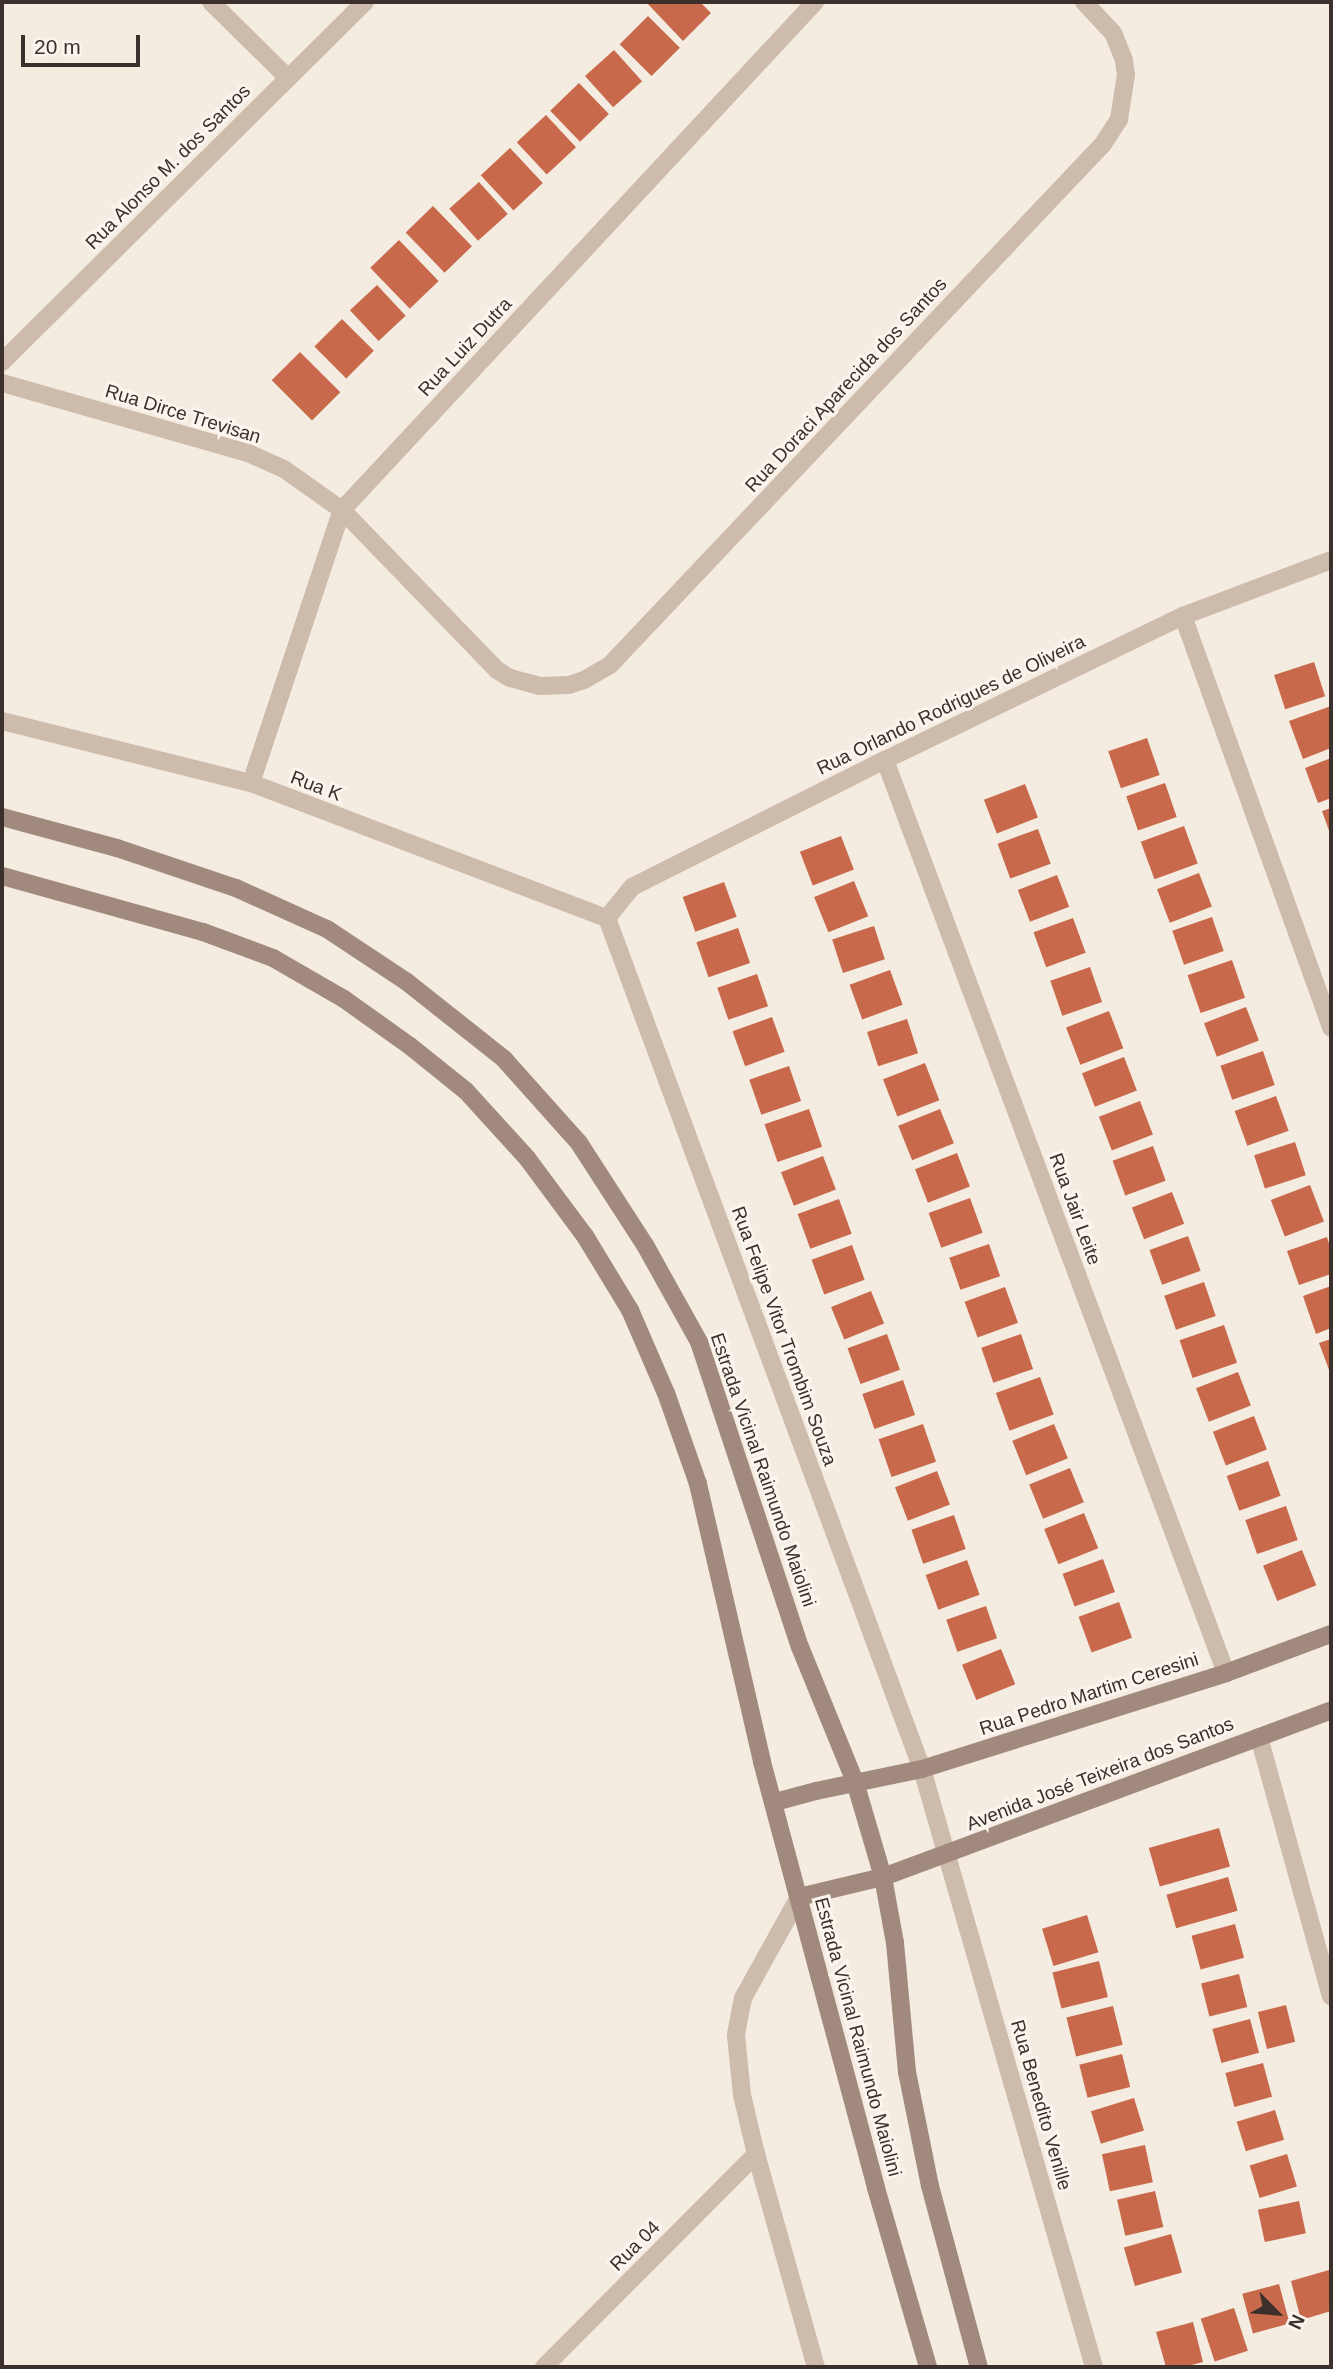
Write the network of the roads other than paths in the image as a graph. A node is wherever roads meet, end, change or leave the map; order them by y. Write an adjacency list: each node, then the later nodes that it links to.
1 (211, 2): 5 (street)
2 (365, 2): 5 (street, Rua Alonso M. dos Santos)
3 (815, 2): 8 (street, Rua Luiz Dutra)
4 (1084, 2): 11 (street, Rua Doraci Aparecida dos Santos)
5 (288, 78): 6 (street, Rua Alonso M. dos Santos)
6 (2, 362)
7 (2, 383): 8 (street, Rua Dirce Trevisan)
8 (342, 509): 11 (street, Rua Dirce Trevisan); 14 (street, Rua Luiz Dutra)
9 (1331, 560): 10 (street, Rua Orlando Rodrigues de Oliveira)
10 (1183, 616): 13 (street, Rua Orlando Rodrigues de Oliveira); 18 (street)
11 (554, 687)
12 (2, 721): 14 (street, Rua K)
13 (885, 760): 17 (street, Rua Orlando Rodrigues de Oliveira); 20 (street, Rua Jair Leite)
14 (251, 783): 17 (street, Rua K)
15 (2, 817): 24 (main road, Estrada Vicinal Raimundo Maiolini)
16 (2, 876): 25 (main road, Estrada Vicinal Raimundo Maiolini)
17 (607, 918): 23 (street, Rua Felipe Vitor Trombim Souza)
18 (1331, 1028)
19 (1331, 1634): 20 (main road, Rua Pedro Martim Ceresini)
20 (1226, 1672): 23 (main road, Rua Pedro Martim Ceresini)
21 (1331, 1710): 22 (main road, Avenida José Teixeira dos Santos)
22 (1259, 1737): 26 (main road, Avenida José Teixeira dos Santos); 29 (street)
23 (922, 1769): 24 (main road, Rua Pedro Martim Ceresini); 26 (street, Rua Felipe Vitor Trombim Souza)
24 (855, 1782): 25 (main road, Rua Pedro Martim Ceresini); 27 (main road, Estrada Vicinal Raimundo Maiolini)
25 (775, 1802): 28 (main road, Estrada Vicinal Raimundo Maiolini)
26 (948, 1854): 27 (main road, Avenida José Teixeira dos Santos); 35 (street, Rua Benedito Venille)
27 (883, 1877): 28 (main road, Avenida José Teixeira dos Santos); 34 (main road, Estrada Vicinal Raimundo Maiolini)
28 (799, 1897): 30 (street); 33 (main road, Estrada Vicinal Raimundo Maiolini)
29 (1331, 1996)
30 (756, 2154): 31 (street, Rua 04); 32 (street)
31 (544, 2367)
32 (816, 2367)
33 (928, 2367)
34 (979, 2367)
35 (1094, 2367)

